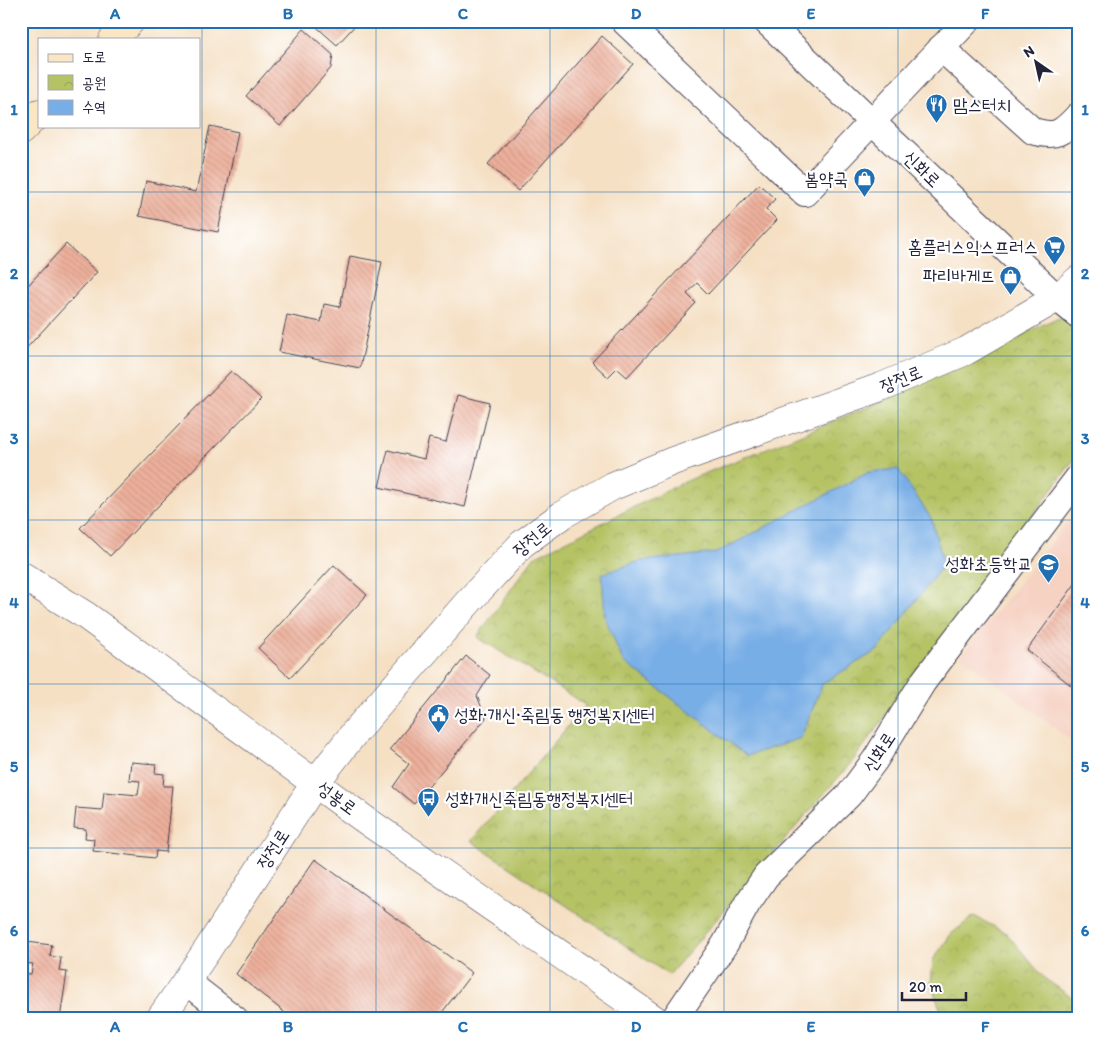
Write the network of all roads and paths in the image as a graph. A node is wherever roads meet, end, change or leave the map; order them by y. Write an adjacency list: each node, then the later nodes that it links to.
1 (131, 21): 5 (main road)
2 (624, 21): 8 (street)
3 (766, 21): 8 (street, 신화로)
4 (967, 21): 6 (street)
5 (114, 38)
6 (941, 48): 8 (street); 9 (street)
7 (38, 114): 10 (main road)
8 (872, 121): 12 (street, 신화로)
9 (1072, 122)
10 (21, 131)
11 (1078, 280): 12 (street, 장전로)
12 (1057, 298): 13 (street, 신화로); 16 (street, 장전로)
13 (1078, 315)
14 (1078, 478): 21 (street, 신화로)
15 (21, 575): 16 (street, 성봉로)
16 (315, 783): 17 (street, 장전로); 20 (street, 성봉로)
17 (186, 981): 18 (street, 장전로); 19 (street)
18 (160, 1019)
19 (235, 1019)
20 (654, 1019)
21 (674, 1019)

